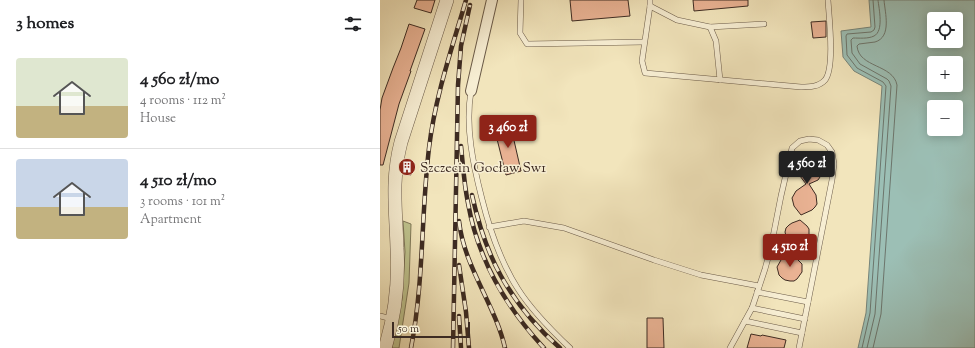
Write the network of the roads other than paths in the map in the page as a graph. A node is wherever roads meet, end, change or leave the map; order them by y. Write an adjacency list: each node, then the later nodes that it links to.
1 (447, 0): 17 (street)
2 (492, 0): 11 (street)
3 (521, 0): 9 (lane)
4 (650, 0): 6 (lane)
5 (828, 0): 10 (lane)
6 (650, 6): 8 (lane); 9 (lane)
7 (764, 24): 8 (lane)
8 (710, 27): 10 (lane)
9 (644, 42): 10 (lane)
10 (720, 80)
11 (471, 91): 12 (lane)
12 (490, 227): 13 (lane); 22 (lane)
13 (759, 286): 14 (lane); 15 (lane)
14 (757, 292): 15 (lane); 16 (lane)
15 (808, 302): 18 (lane)
16 (752, 308): 18 (lane); 19 (lane)
17 (386, 317): 21 (street)
18 (805, 319): 20 (lane)
19 (745, 321): 20 (lane); 23 (lane)
20 (802, 333): 24 (lane)
21 (385, 348)
22 (570, 348)
23 (730, 348)
24 (799, 348)

